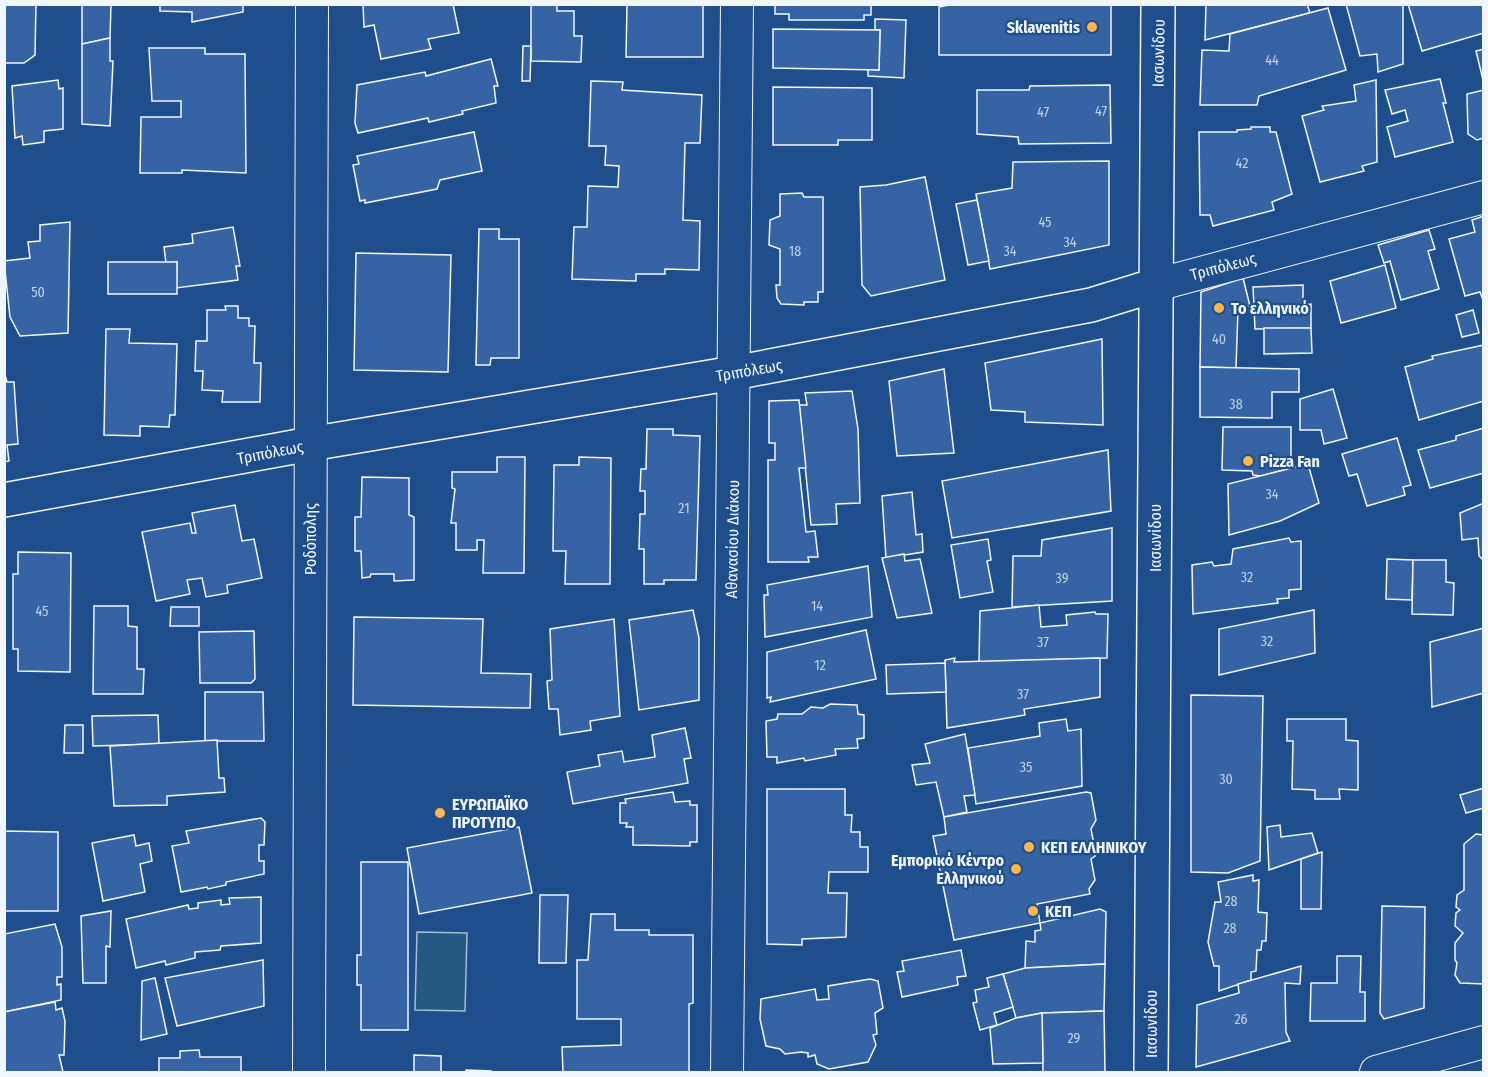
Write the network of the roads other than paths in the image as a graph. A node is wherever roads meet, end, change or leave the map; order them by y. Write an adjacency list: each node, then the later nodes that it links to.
1 (312, 4): 7 (street, Ροδόπολης)
2 (737, 4): 6 (street, Αθανασίου Διάκου)
3 (1158, 4): 5 (street, Ιασωνίδου)
4 (1484, 197): 5 (street, Τριπόλεως)
5 (1156, 285): 6 (street, Τριπόλεως); 12 (street, Ιασωνίδου)
6 (734, 373): 7 (street, Τριπόλεως); 11 (street, Αθανασίου Διάκου)
7 (310, 444): 8 (street, Τριπόλεως); 10 (street, Ροδόπολης)
8 (4, 500)
9 (1484, 1042): 13 (street)
10 (309, 1072)
11 (727, 1072)
12 (1151, 1072)
13 (1376, 1072)

